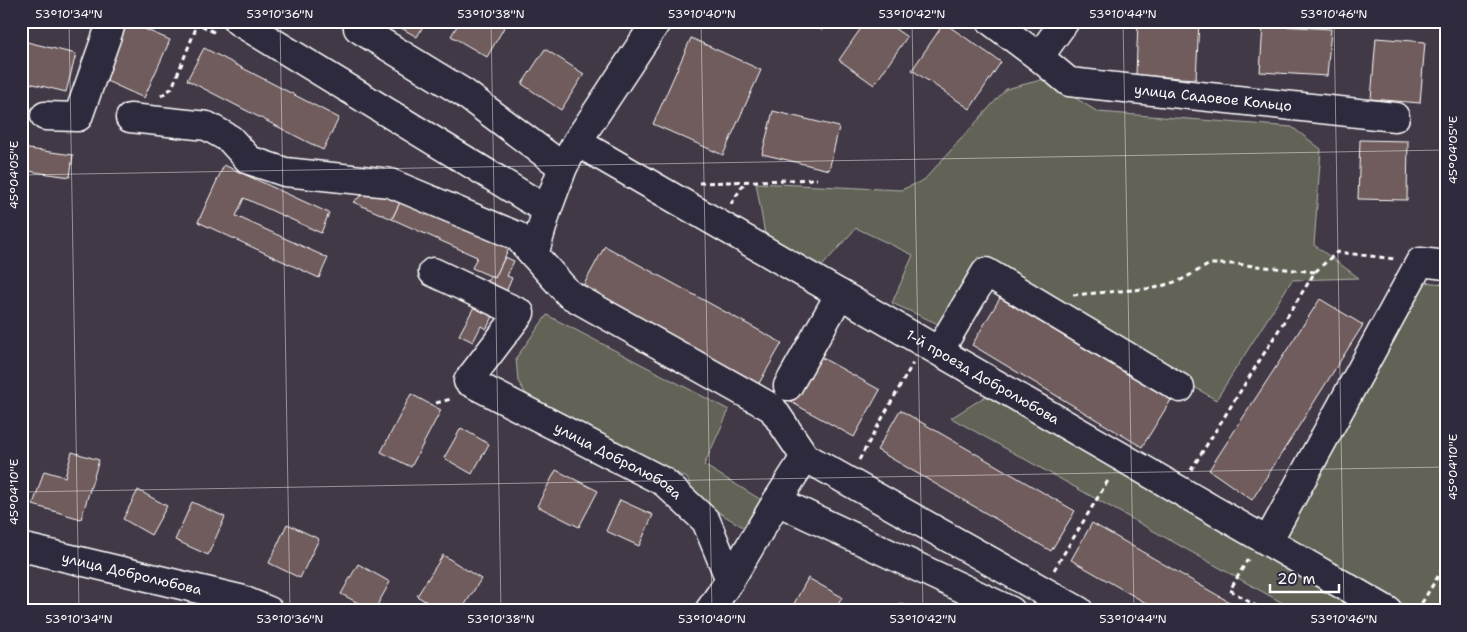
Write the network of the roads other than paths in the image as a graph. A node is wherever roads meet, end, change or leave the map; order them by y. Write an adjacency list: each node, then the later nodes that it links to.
1 (112, 21): 8 (street)
2 (238, 21): 13 (street)
3 (657, 21): 11 (street)
4 (991, 21): 7 (street, улица Садовое Кольцо)
5 (1065, 21): 7 (street)
6 (358, 28): 12 (street)
7 (1039, 57): 9 (street, улица Садовое Кольцо)
8 (45, 116)
9 (1395, 117)
10 (130, 118): 14 (street)
11 (577, 142): 12 (street); 17 (street, 1-й проезд Добролюбова)
12 (563, 167): 13 (street)
13 (547, 210): 14 (street)
14 (534, 255): 21 (street)
15 (1433, 264): 23 (street)
16 (433, 272): 25 (street, улица Добролюбова)
17 (840, 294): 18 (street, 1-й проезд Добролюбова); 19 (street)
18 (931, 347): 20 (street); 23 (street, 1-й проезд Добролюбова)
19 (788, 386)
20 (1180, 388)
21 (805, 456): 22 (street); 29 (street)
22 (777, 501): 25 (street); 28 (street)
23 (1264, 539): 30 (street, 1-й проезд Добролюбова)
24 (21, 547): 26 (street, улица Добролюбова)
25 (730, 580): 27 (street)
26 (269, 611)
27 (710, 611)
28 (1011, 611)
29 (1079, 611)
30 (1388, 611)

